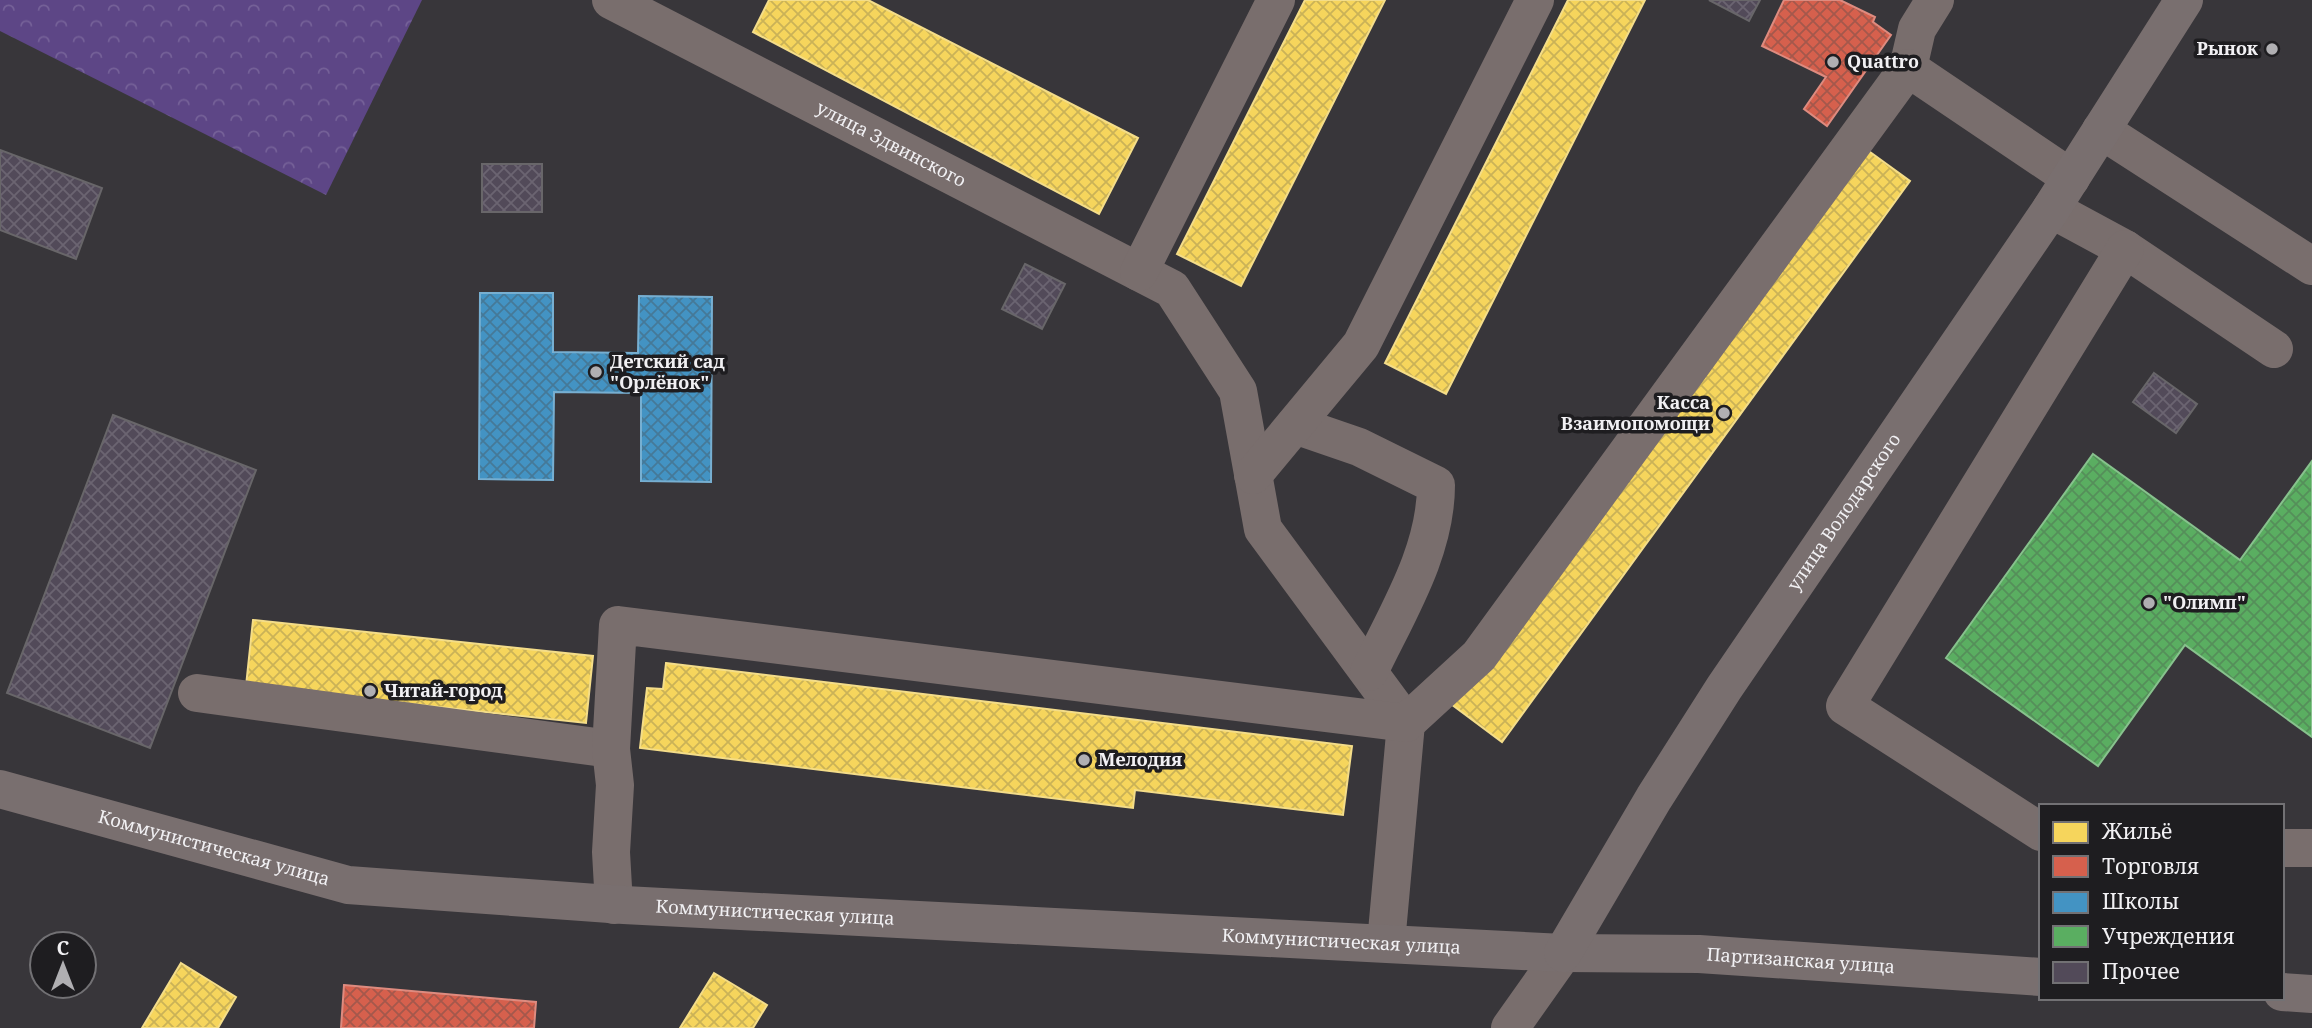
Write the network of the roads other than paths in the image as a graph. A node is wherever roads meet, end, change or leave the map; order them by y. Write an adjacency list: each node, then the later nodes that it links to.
1 (611, 0): 11 (street, улица Здвинского)
2 (1276, 0): 11 (street)
3 (1535, 0): 13 (street)
4 (1935, 0): 6 (street)
5 (2184, 0): 7 (main road, улица Володарского)
6 (1908, 68): 8 (street); 17 (street)
7 (2101, 130): 8 (main road, улица Володарского); 10 (street)
8 (2061, 193): 9 (street); 25 (main road, улица Володарского)
9 (2125, 249): 12 (street); 20 (street)
10 (2312, 266)
11 (1155, 281): 14 (street)
12 (2274, 349)
13 (1295, 425): 14 (street); 15 (street)
14 (1253, 475): 15 (street)
15 (1369, 672): 17 (street)
16 (197, 693): 18 (street)
17 (1406, 723): 18 (street); 24 (street)
18 (611, 749): 23 (street)
19 (0, 789): 23 (main road, Коммунистическая улица)
20 (2039, 831)
21 (2284, 848): 22 (street)
22 (2312, 848)
23 (614, 905): 24 (main road, Коммунистическая улица)
24 (1386, 943): 25 (main road, Коммунистическая улица)
25 (1563, 953): 26 (main road, Партизанская улица); 29 (street, улица Володарского)
26 (2039, 977)
27 (2284, 992): 28 (main road)
28 (2312, 994)
29 (1510, 1028)

